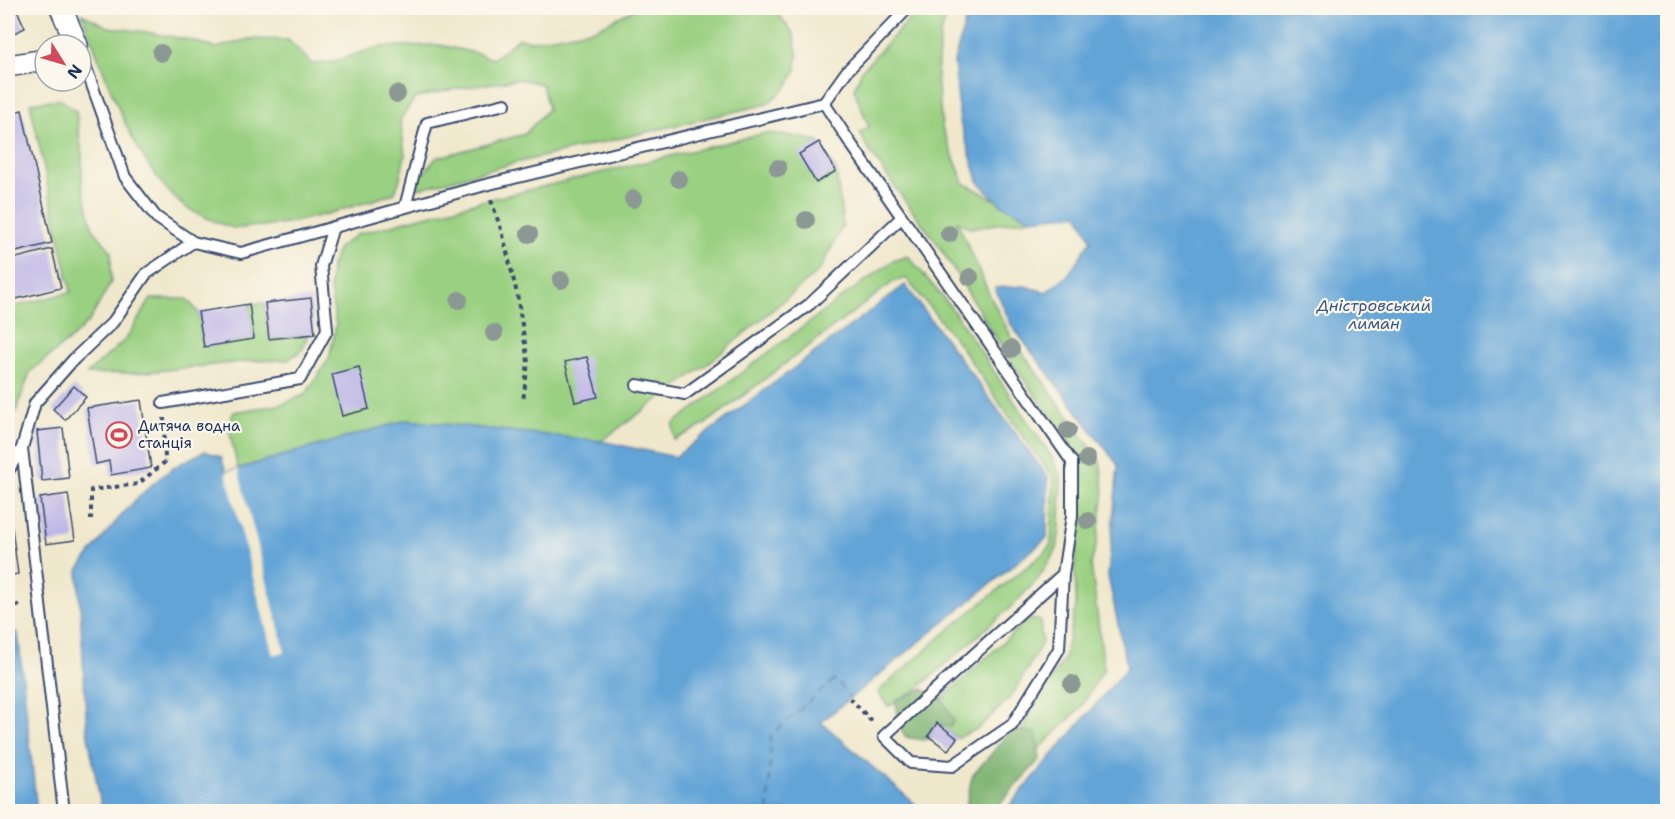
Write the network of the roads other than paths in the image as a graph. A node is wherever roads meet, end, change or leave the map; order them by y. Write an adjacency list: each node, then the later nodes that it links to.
1 (61, 8): 3 (street)
2 (908, 8): 7 (lane)
3 (72, 33)
4 (33, 62): 5 (street)
5 (8, 66)
6 (93, 88): 12 (lane)
7 (824, 103): 9 (lane); 10 (lane)
8 (505, 104): 9 (lane)
9 (405, 207): 11 (lane)
10 (902, 217): 13 (lane); 17 (lane)
11 (333, 227): 12 (lane); 14 (lane)
12 (193, 242): 15 (lane)
13 (637, 385)
14 (163, 403)
15 (22, 448): 16 (lane); 18 (lane)
16 (8, 471)
17 (1063, 574): 17 (lane)
18 (64, 812)

